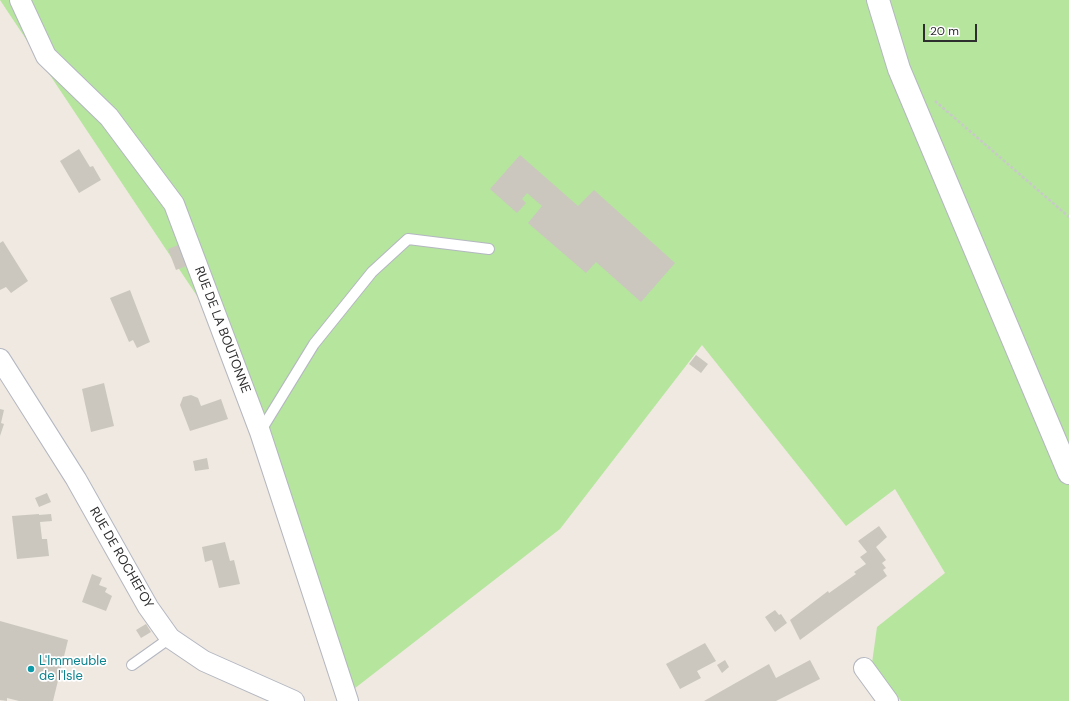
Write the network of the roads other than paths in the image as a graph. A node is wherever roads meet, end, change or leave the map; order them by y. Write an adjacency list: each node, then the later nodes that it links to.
1 (20, 0): 5 (street, RUE DE LA BOUTONNE)
2 (878, 0): 6 (street)
3 (489, 248): 5 (lane)
4 (0, 360): 7 (street, RUE DE ROCHEFOY)
5 (260, 432): 11 (street, RUE DE LA BOUTONNE)
6 (1069, 473)
7 (170, 638): 8 (lane); 10 (street, RUE DE ROCHEFOY)
8 (132, 665)
9 (864, 668): 12 (street)
10 (294, 701)
11 (348, 701)
12 (888, 701)

